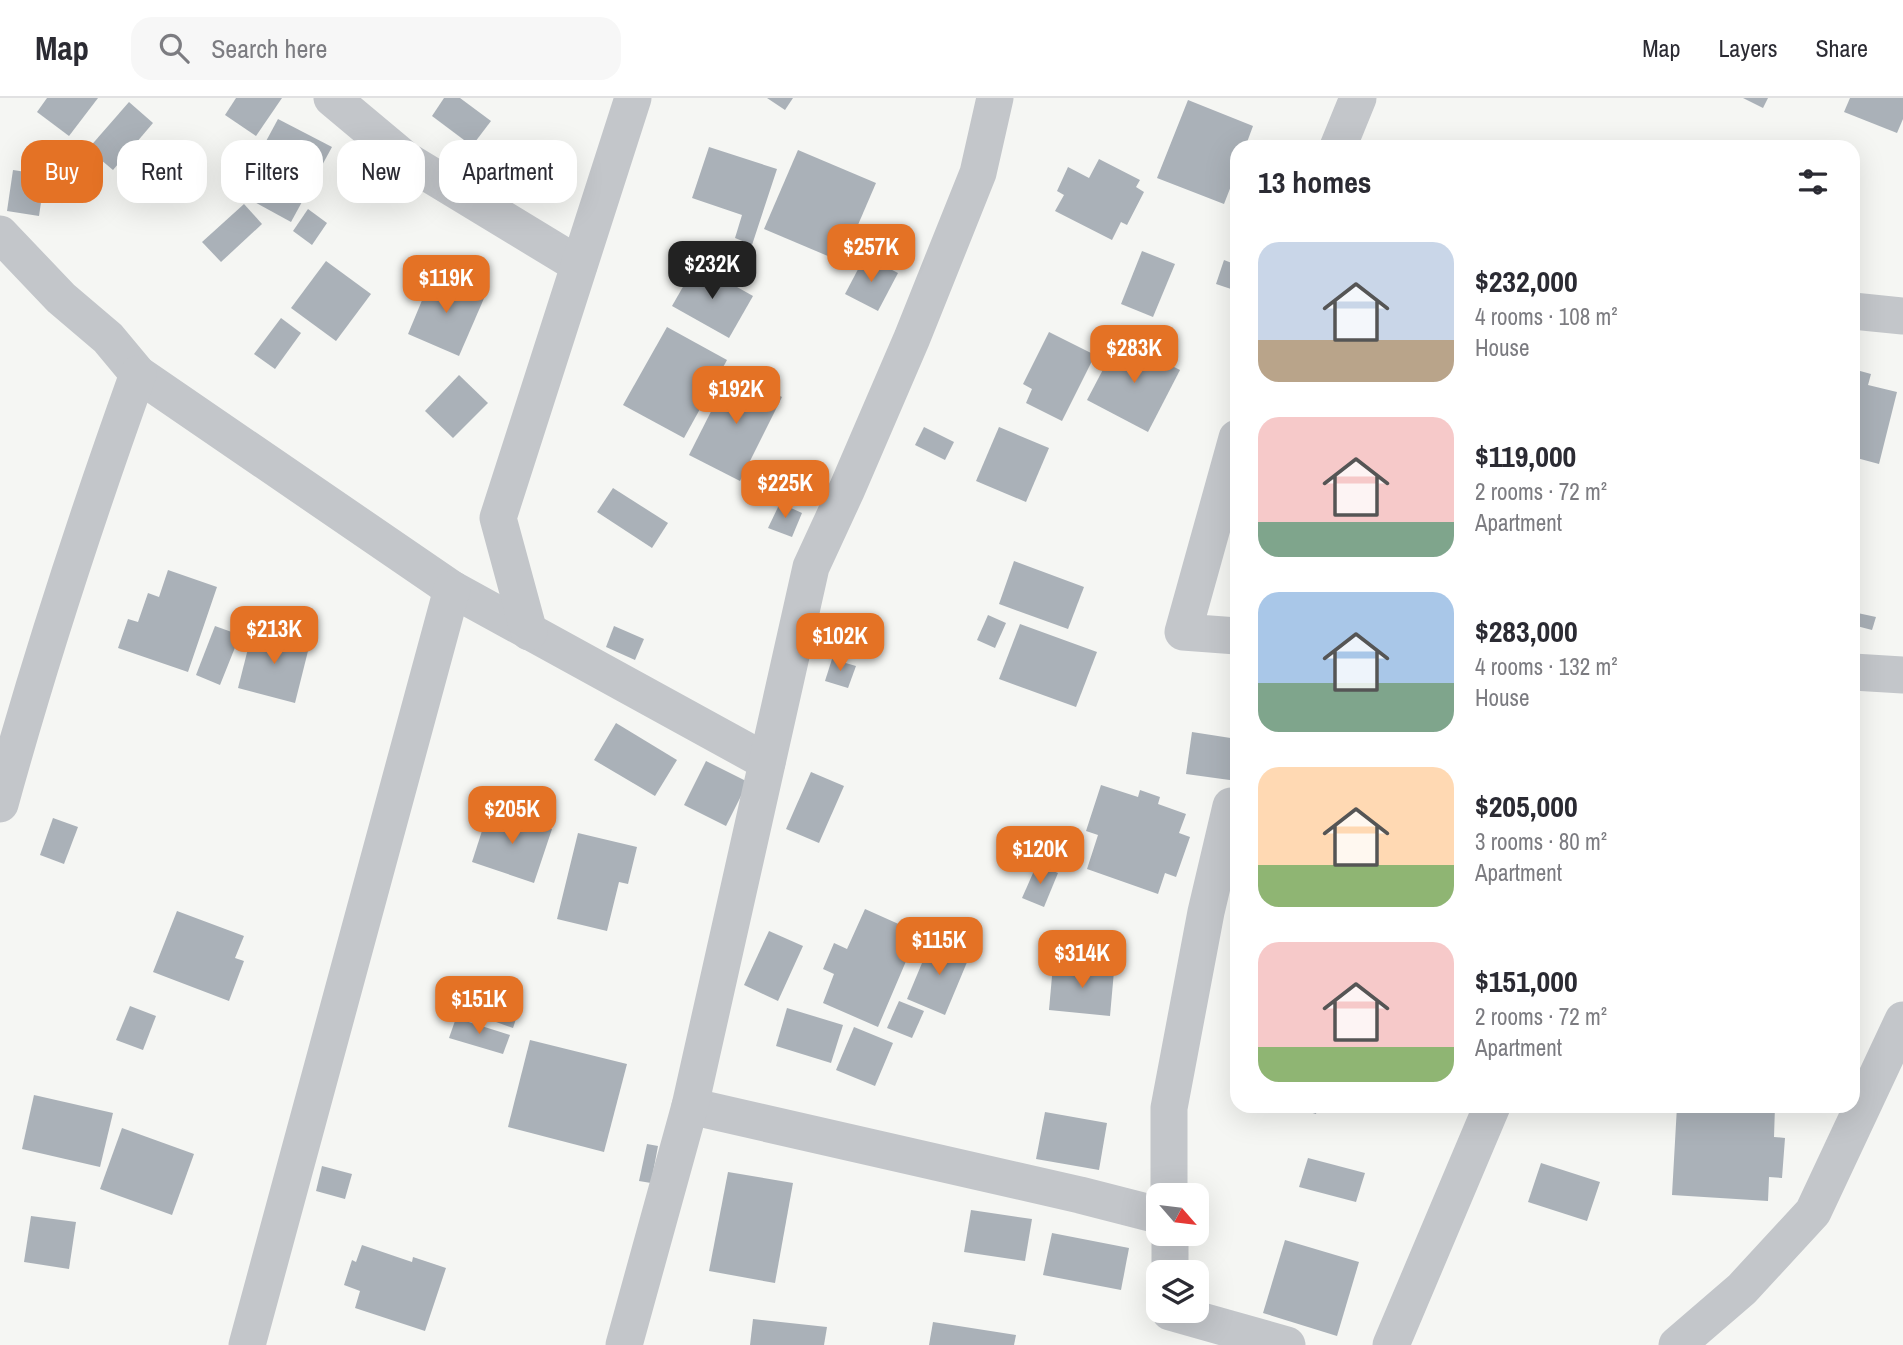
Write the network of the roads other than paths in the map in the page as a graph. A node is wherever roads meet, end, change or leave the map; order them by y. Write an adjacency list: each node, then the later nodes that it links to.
1 (332, 98): 7 (street)
2 (633, 98): 7 (street)
3 (995, 98): 17 (street)
4 (1358, 98): 5 (street)
5 (1341, 140)
6 (0, 233): 10 (street)
7 (579, 265): 13 (street)
8 (1860, 312): 9 (street)
9 (1903, 316)
10 (138, 374): 12 (street); 18 (street)
11 (1230, 463): 14 (street)
12 (452, 589): 13 (street); 28 (street)
13 (529, 632): 17 (street)
14 (1230, 635)
15 (1860, 672): 16 (street)
16 (1903, 675)
17 (767, 762): 21 (street)
18 (0, 804)
19 (1230, 810): 25 (street)
20 (1903, 1020): 22 (street)
21 (690, 1106): 26 (street); 29 (street)
22 (1860, 1111)
23 (1489, 1113): 31 (street)
24 (1859, 1113): 32 (street)
25 (1170, 1183)
26 (1146, 1212)
27 (1170, 1323): 30 (street)
28 (247, 1345)
29 (624, 1345)
30 (1287, 1345)
31 (1391, 1345)
32 (1677, 1345)

